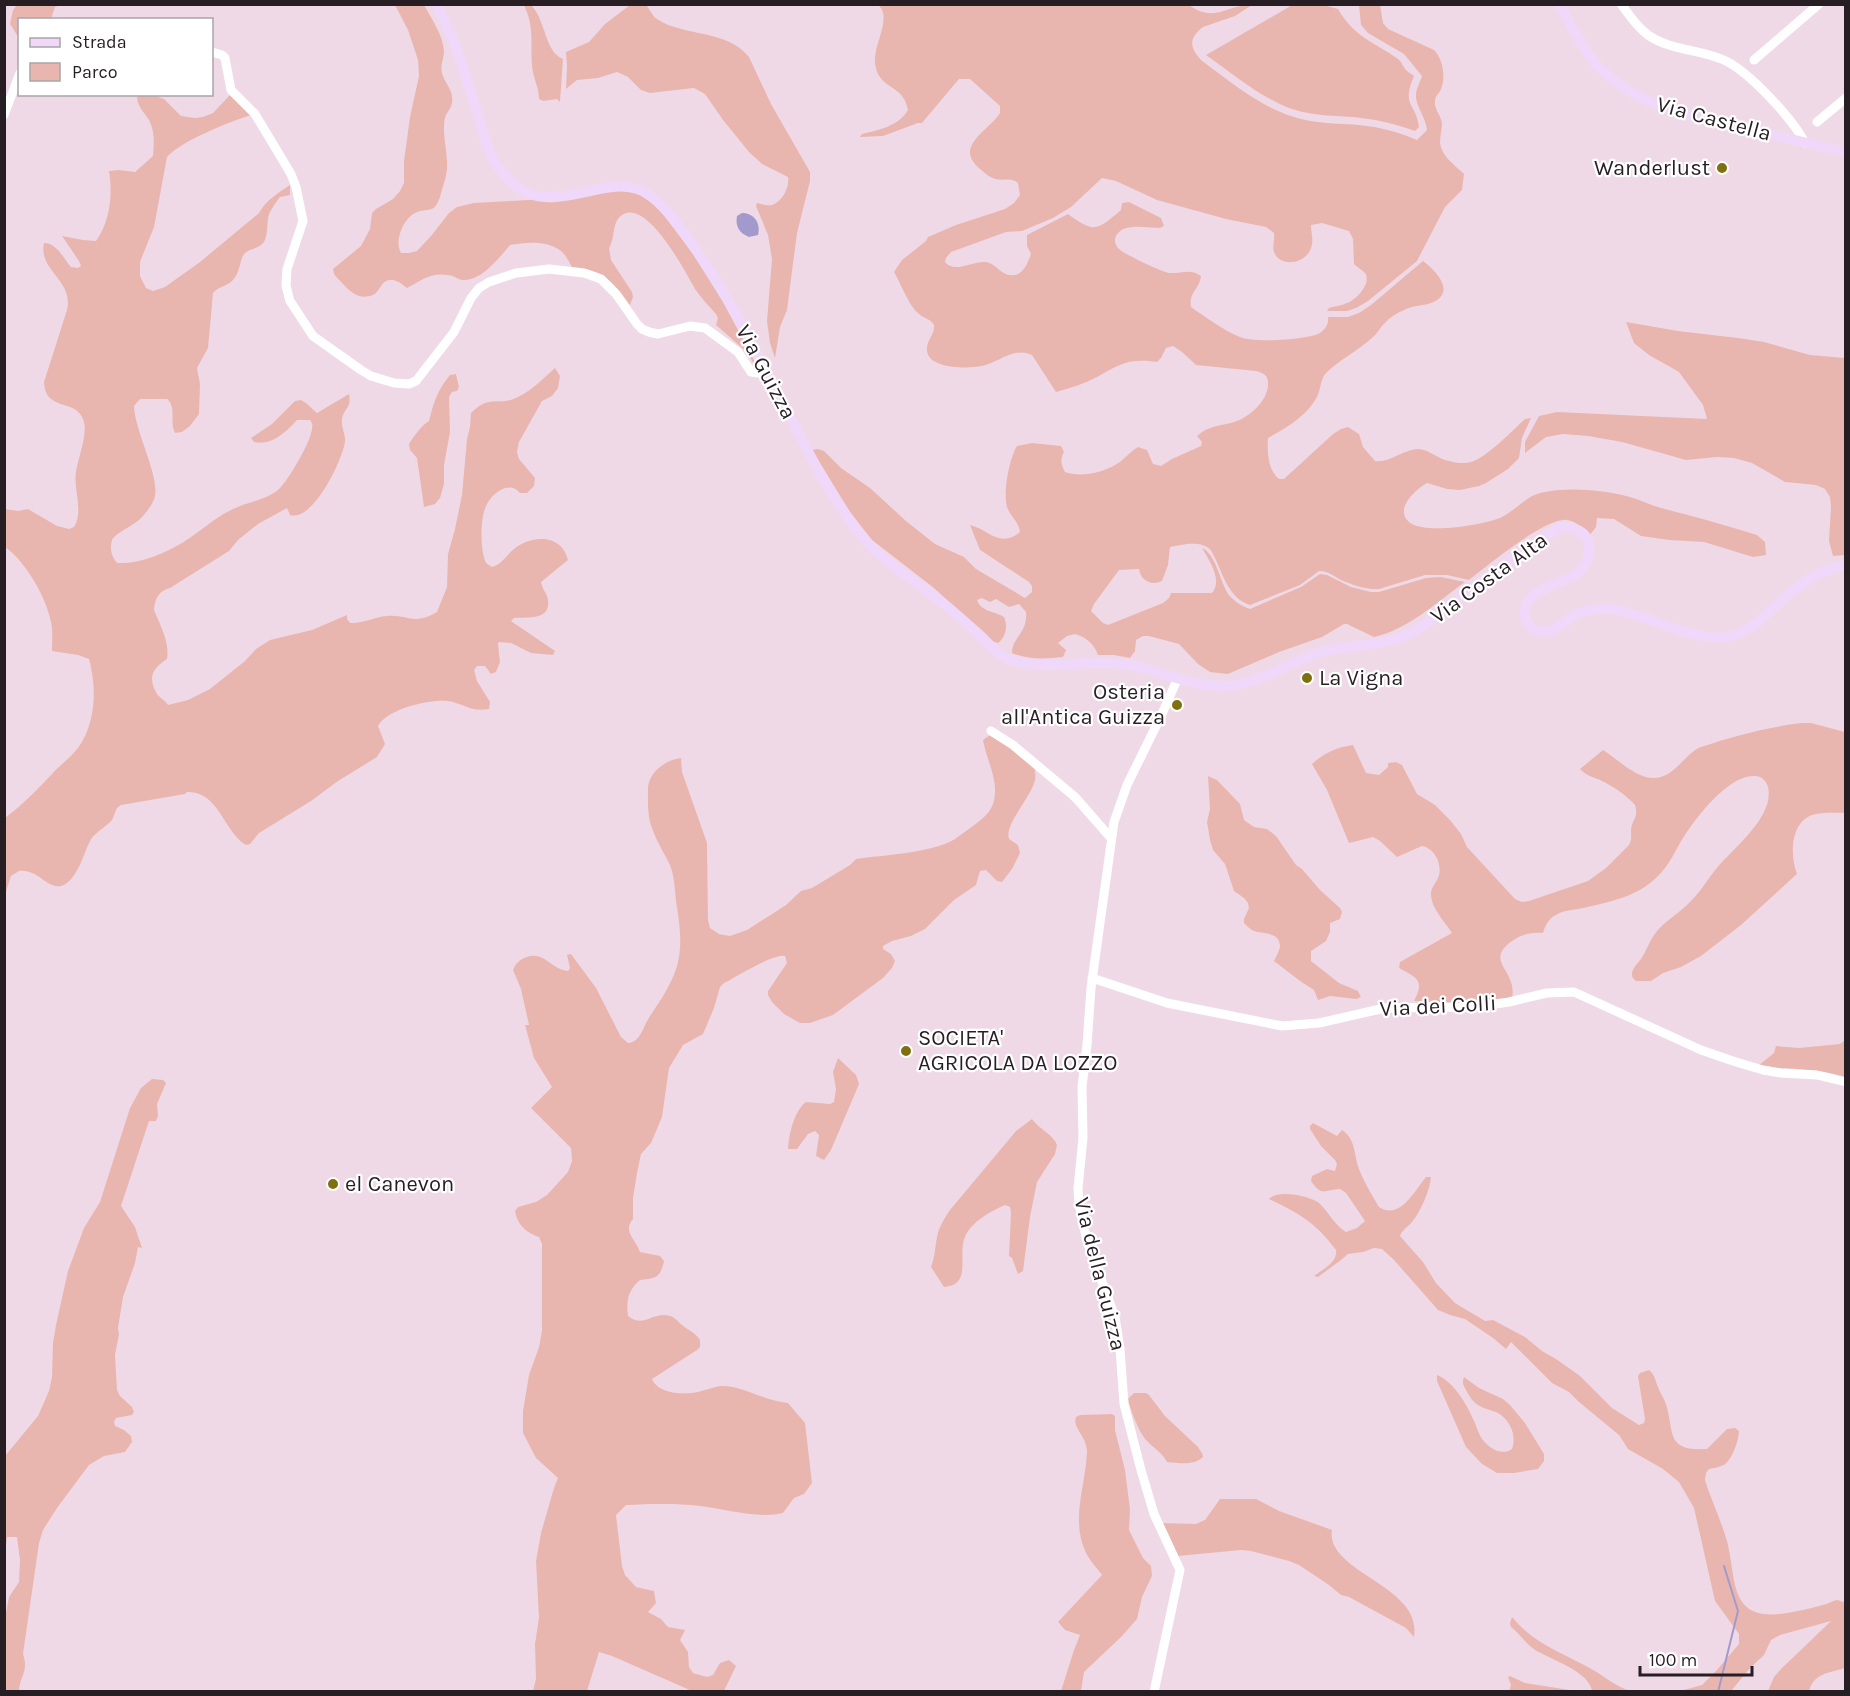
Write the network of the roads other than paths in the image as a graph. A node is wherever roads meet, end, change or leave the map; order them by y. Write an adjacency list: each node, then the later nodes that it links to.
1 (436, 4): 13 (main road, Via Guizza)
2 (1559, 4): 11 (main road, Via Castella)
3 (1621, 4): 11 (street, Via Castella)
4 (1819, 4): 6 (street)
5 (213, 52): 13 (street)
6 (1754, 60)
7 (18, 78): 9 (street)
8 (1845, 98): 10 (street)
9 (4, 115)
10 (1817, 122)
11 (1805, 143): 12 (main road, Via Castella)
12 (1845, 152)
13 (767, 372): 15 (main road, Via Guizza)
14 (1845, 565): 15 (main road, Via Costa Alta)
15 (1176, 680): 17 (street, Via della Guizza)
16 (991, 731): 17 (street)
17 (1111, 838): 18 (street, Via della Guizza)
18 (1092, 978): 19 (street, Via dei Colli); 20 (street, Via della Guizza)
19 (1845, 1082)
20 (1154, 1692)

